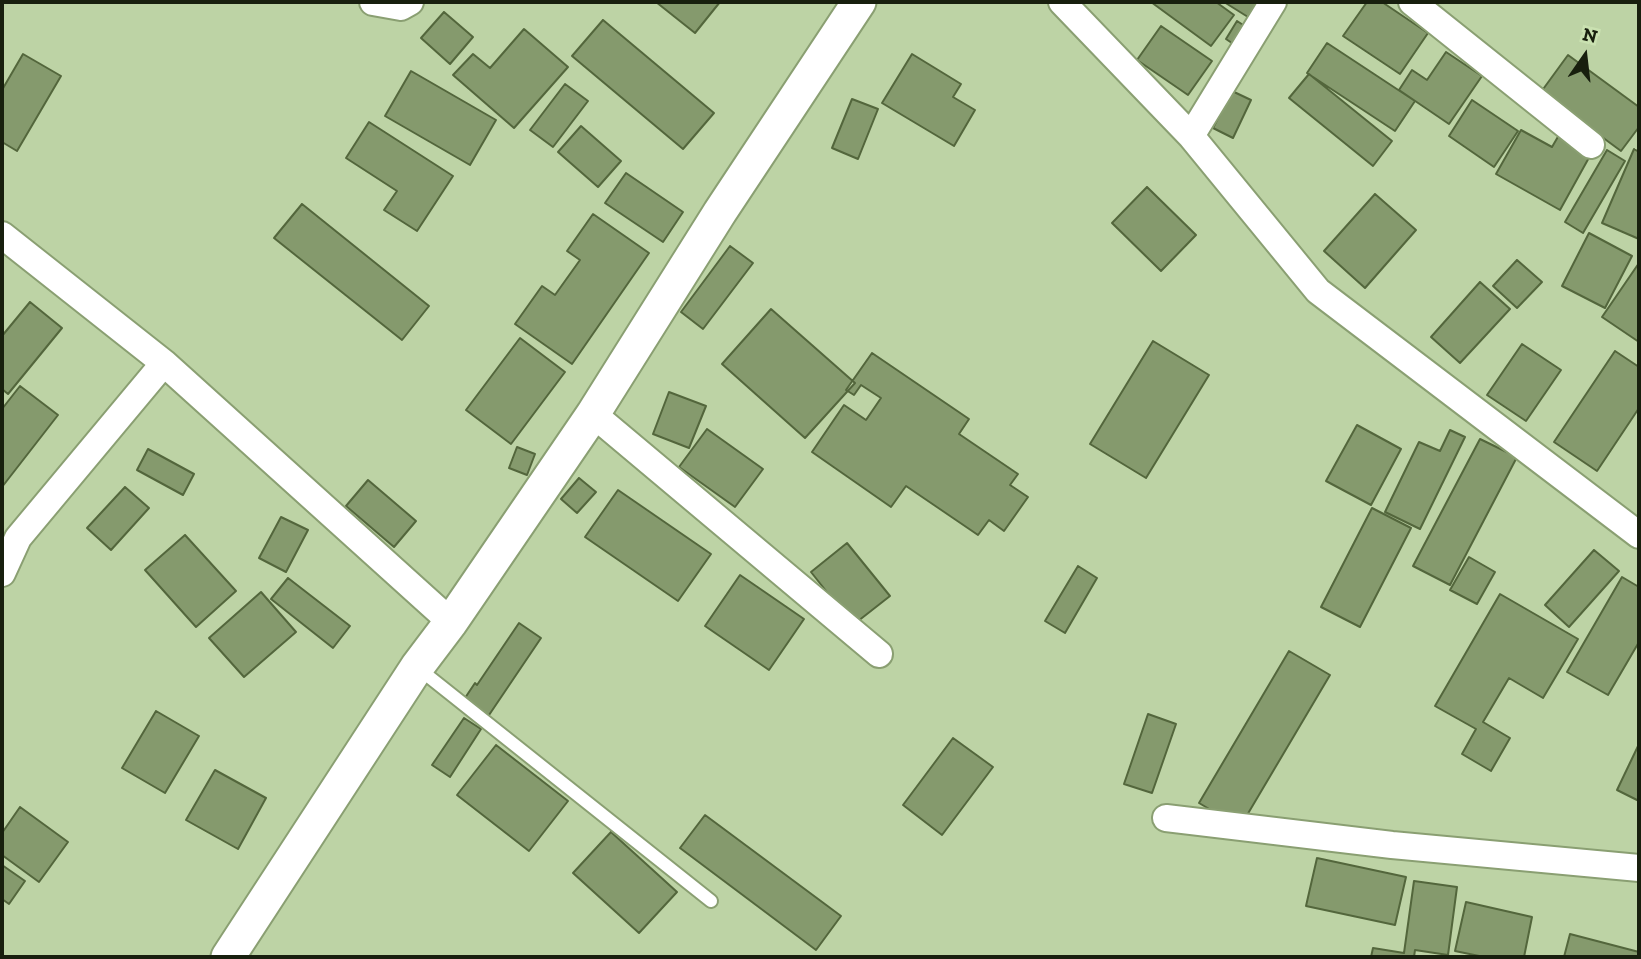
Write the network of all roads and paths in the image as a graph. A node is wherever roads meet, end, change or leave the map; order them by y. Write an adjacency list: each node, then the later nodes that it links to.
1 (373, 2): 2 (street)
2 (410, 2)
3 (859, 2): 11 (street)
4 (1062, 2): 7 (street)
5 (1273, 2): 7 (street)
6 (1412, 2): 8 (street)
7 (1191, 136): 13 (street)
8 (1591, 145)
9 (2, 235): 10 (street)
10 (164, 363): 12 (street); 15 (street)
11 (593, 414): 15 (street); 16 (street)
12 (10, 533): 14 (street)
13 (1639, 535)
14 (2, 573)
15 (451, 622): 17 (street)
16 (879, 654)
17 (417, 667): 20 (lane); 21 (street)
18 (1166, 818): 19 (street)
19 (1639, 868)
20 (711, 901)
21 (228, 957)

